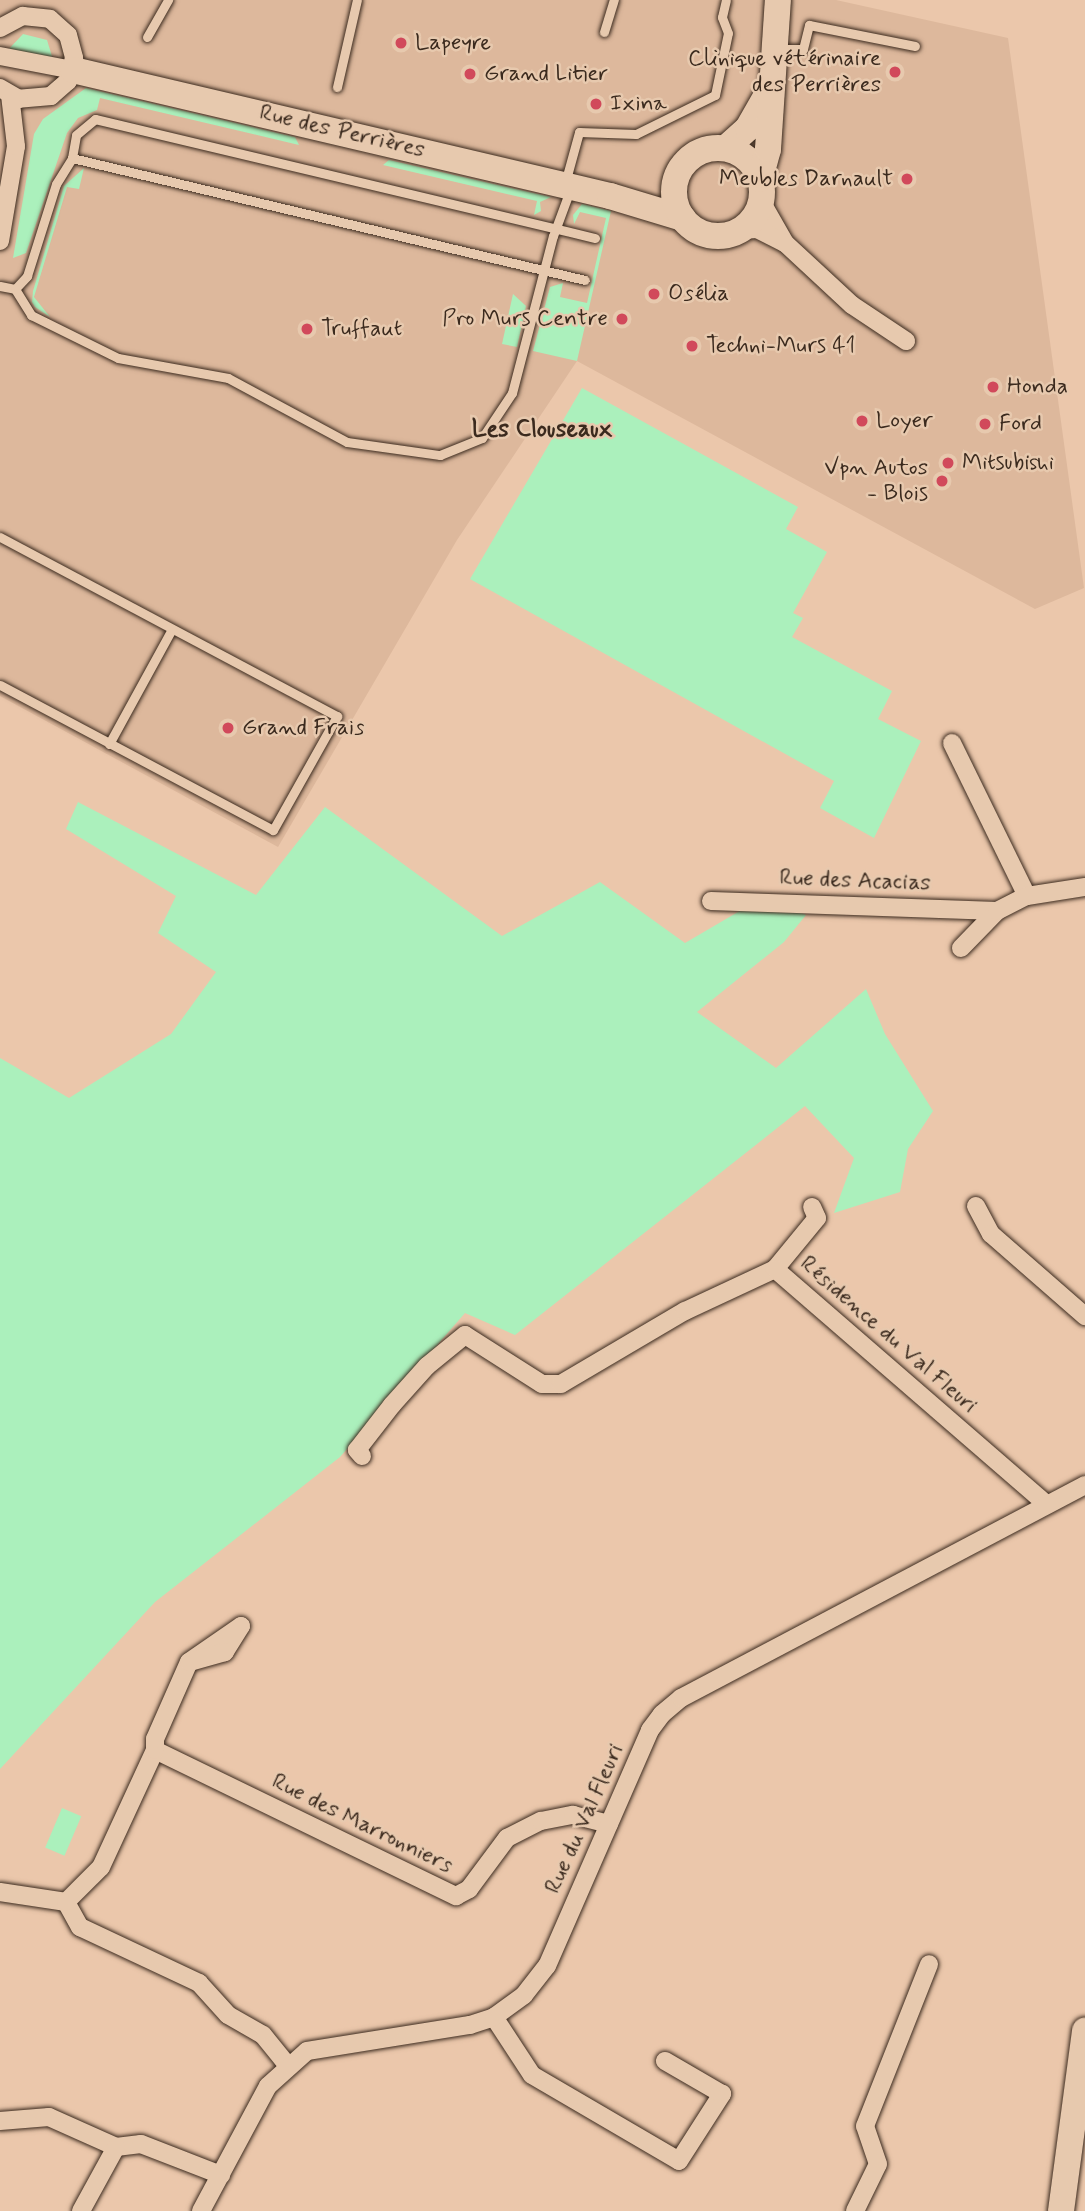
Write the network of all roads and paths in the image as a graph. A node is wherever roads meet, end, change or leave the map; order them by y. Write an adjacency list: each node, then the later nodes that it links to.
1 (168, 0): 8 (lane)
2 (357, 0): 13 (lane)
3 (614, 0): 7 (lane)
4 (726, 0): 21 (lane)
5 (778, 0): 10 (street)
6 (0, 28): 12 (street)
7 (604, 32)
8 (147, 37)
9 (915, 46): 10 (lane)
10 (773, 49): 14 (street)
11 (0, 56): 12 (street)
12 (73, 70): 16 (street); 21 (street, Rue des Perrières)
13 (337, 87)
14 (770, 89): 18 (street); 22 (street)
15 (5, 91): 16 (street); 17 (street)
16 (40, 100): 17 (street)
17 (16, 146): 28 (street)
18 (726, 148): 20 (street); 22 (street)
19 (72, 158): 25 (lane); 30 (lane); 33 (lane)
20 (675, 181): 23 (street, Rue des Perrières); 24 (street)
21 (568, 186): 23 (street, Rue des Perrières); 25 (lane)
22 (761, 190): 26 (street); 29 (street)
23 (610, 196): 24 (street, Rue des Perrières)
24 (683, 218): 26 (street)
25 (556, 228): 27 (lane); 30 (lane)
26 (740, 230): 29 (street)
27 (595, 238)
28 (0, 241)
29 (785, 243): 34 (street)
30 (544, 271): 31 (lane); 33 (lane)
31 (585, 280)
32 (0, 286): 33 (lane)
33 (15, 289)
34 (906, 341)
35 (0, 537): 36 (lane)
36 (172, 629): 39 (lane); 39 (lane)
37 (0, 685): 39 (lane)
38 (952, 743): 41 (street)
39 (109, 744)
40 (1085, 887): 41 (street, Rue des Acacias)
41 (1027, 896): 43 (street, Rue des Acacias)
42 (711, 901): 43 (street, Rue des Acacias)
43 (997, 911): 44 (street, Rue des Acacias)
44 (961, 948)
45 (976, 1206): 48 (street)
46 (812, 1207): 47 (street)
47 (775, 1269): 49 (street, Résidence du Val Fleuri); 51 (street, Résidence du Val Fleuri)
48 (1085, 1316)
49 (362, 1456)
50 (1085, 1485): 51 (street, Rue du Val Fleuri)
51 (1046, 1504): 54 (street, Rue du Val Fleuri)
52 (189, 1662): 53 (street)
53 (155, 1750): 54 (street, Rue des Marronniers); 56 (street)
54 (610, 1824): 58 (street, Rue du Val Fleuri)
55 (0, 1892): 56 (street)
56 (66, 1902): 61 (street)
57 (929, 1964): 67 (street)
58 (494, 2017): 60 (street); 61 (street, Rue du Val Fleuri)
59 (1085, 2031): 68 (street)
60 (665, 2061)
61 (287, 2065): 64 (street, Rue du Val Fleuri)
62 (0, 2121): 63 (street)
63 (116, 2147): 64 (street); 65 (street)
64 (221, 2175): 66 (street, Rue du Val Fleuri)
65 (80, 2211)
66 (201, 2211)
67 (855, 2211)
68 (1061, 2211)

